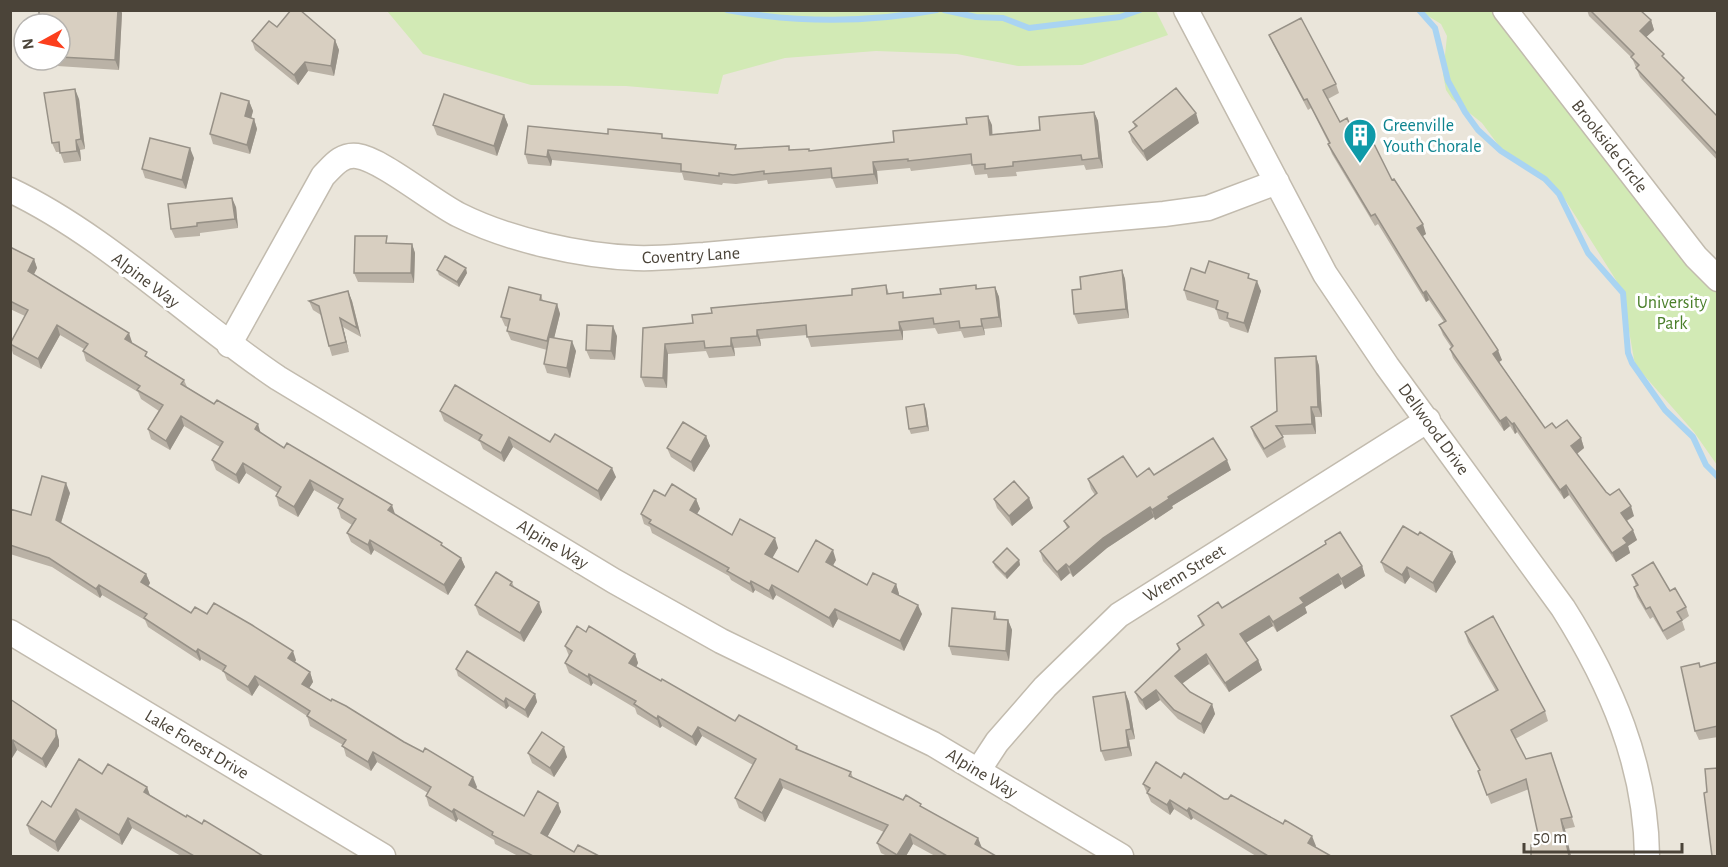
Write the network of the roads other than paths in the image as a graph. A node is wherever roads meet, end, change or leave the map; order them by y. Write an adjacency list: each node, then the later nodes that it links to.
1 (1186, 10): 3 (street, Dellwood Drive)
2 (1505, 10): 5 (street, Brookside Circle)
3 (1277, 182): 6 (street, Coventry Lane); 7 (street, Dellwood Drive)
4 (10, 190): 6 (street, Alpine Way)
5 (1718, 279)
6 (229, 345): 9 (street, Alpine Way)
7 (1428, 420): 9 (street, Wrenn Street); 12 (street, Dellwood Drive)
8 (10, 632): 10 (street, Lake Forest Drive)
9 (978, 771): 11 (street, Alpine Way)
10 (383, 856)
11 (1121, 856)
12 (1647, 856)

